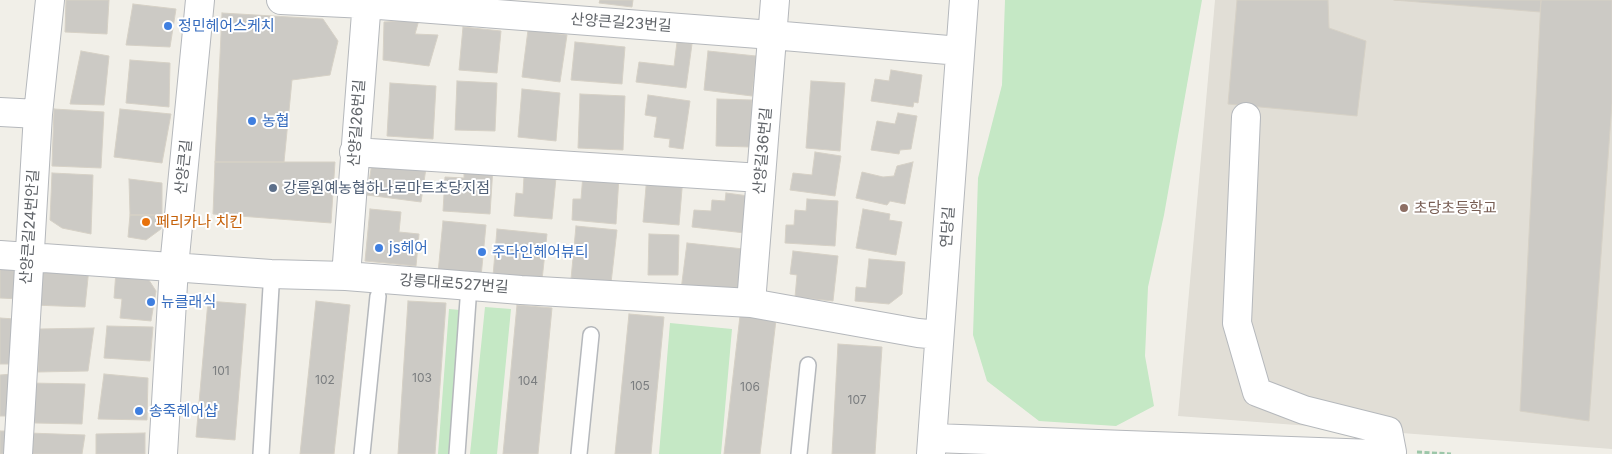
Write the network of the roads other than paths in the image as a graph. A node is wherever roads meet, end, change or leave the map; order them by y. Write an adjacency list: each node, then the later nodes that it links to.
1 (50, 0): 10 (street, 산양큰길24번안길)
2 (200, 0): 16 (street, 산양큰길)
3 (281, 0): 6 (street, 산양큰길23번길)
4 (775, 0): 7 (street, 산양길36번길)
5 (964, 0): 8 (street, 연당길)
6 (367, 2): 7 (street, 산양큰길23번길); 12 (street, 산양길26번길)
7 (772, 35): 8 (street, 산양큰길23번길); 13 (street, 산양길36번길)
8 (960, 51): 23 (street, 연당길)
9 (0, 112): 10 (street)
10 (38, 114): 15 (street, 산양큰길24번안길)
11 (1246, 117): 25 (street)
12 (354, 152): 13 (street); 17 (street, 산양길26번길)
13 (761, 178): 21 (street, 산양길36번길)
14 (0, 255): 15 (street, 강릉대로527번길)
15 (28, 258): 16 (street, 강릉대로527번길); 26 (street, 산양큰길24번안길)
16 (174, 267): 17 (street, 강릉대로527번길); 27 (street, 산양큰길)
17 (346, 276): 18 (street, 강릉대로527번길)
18 (469, 286): 21 (street, 강릉대로527번길); 30 (lane)
19 (270, 287): 28 (lane)
20 (378, 296): 29 (lane)
21 (751, 303): 23 (street, 강릉대로527번길)
22 (591, 335): 31 (lane)
23 (939, 335): 25 (street, 연당길)
24 (808, 365): 32 (lane)
25 (932, 446)
26 (18, 454)
27 (163, 454)
28 (261, 454)
29 (362, 454)
30 (457, 454)
31 (579, 454)
32 (799, 454)

